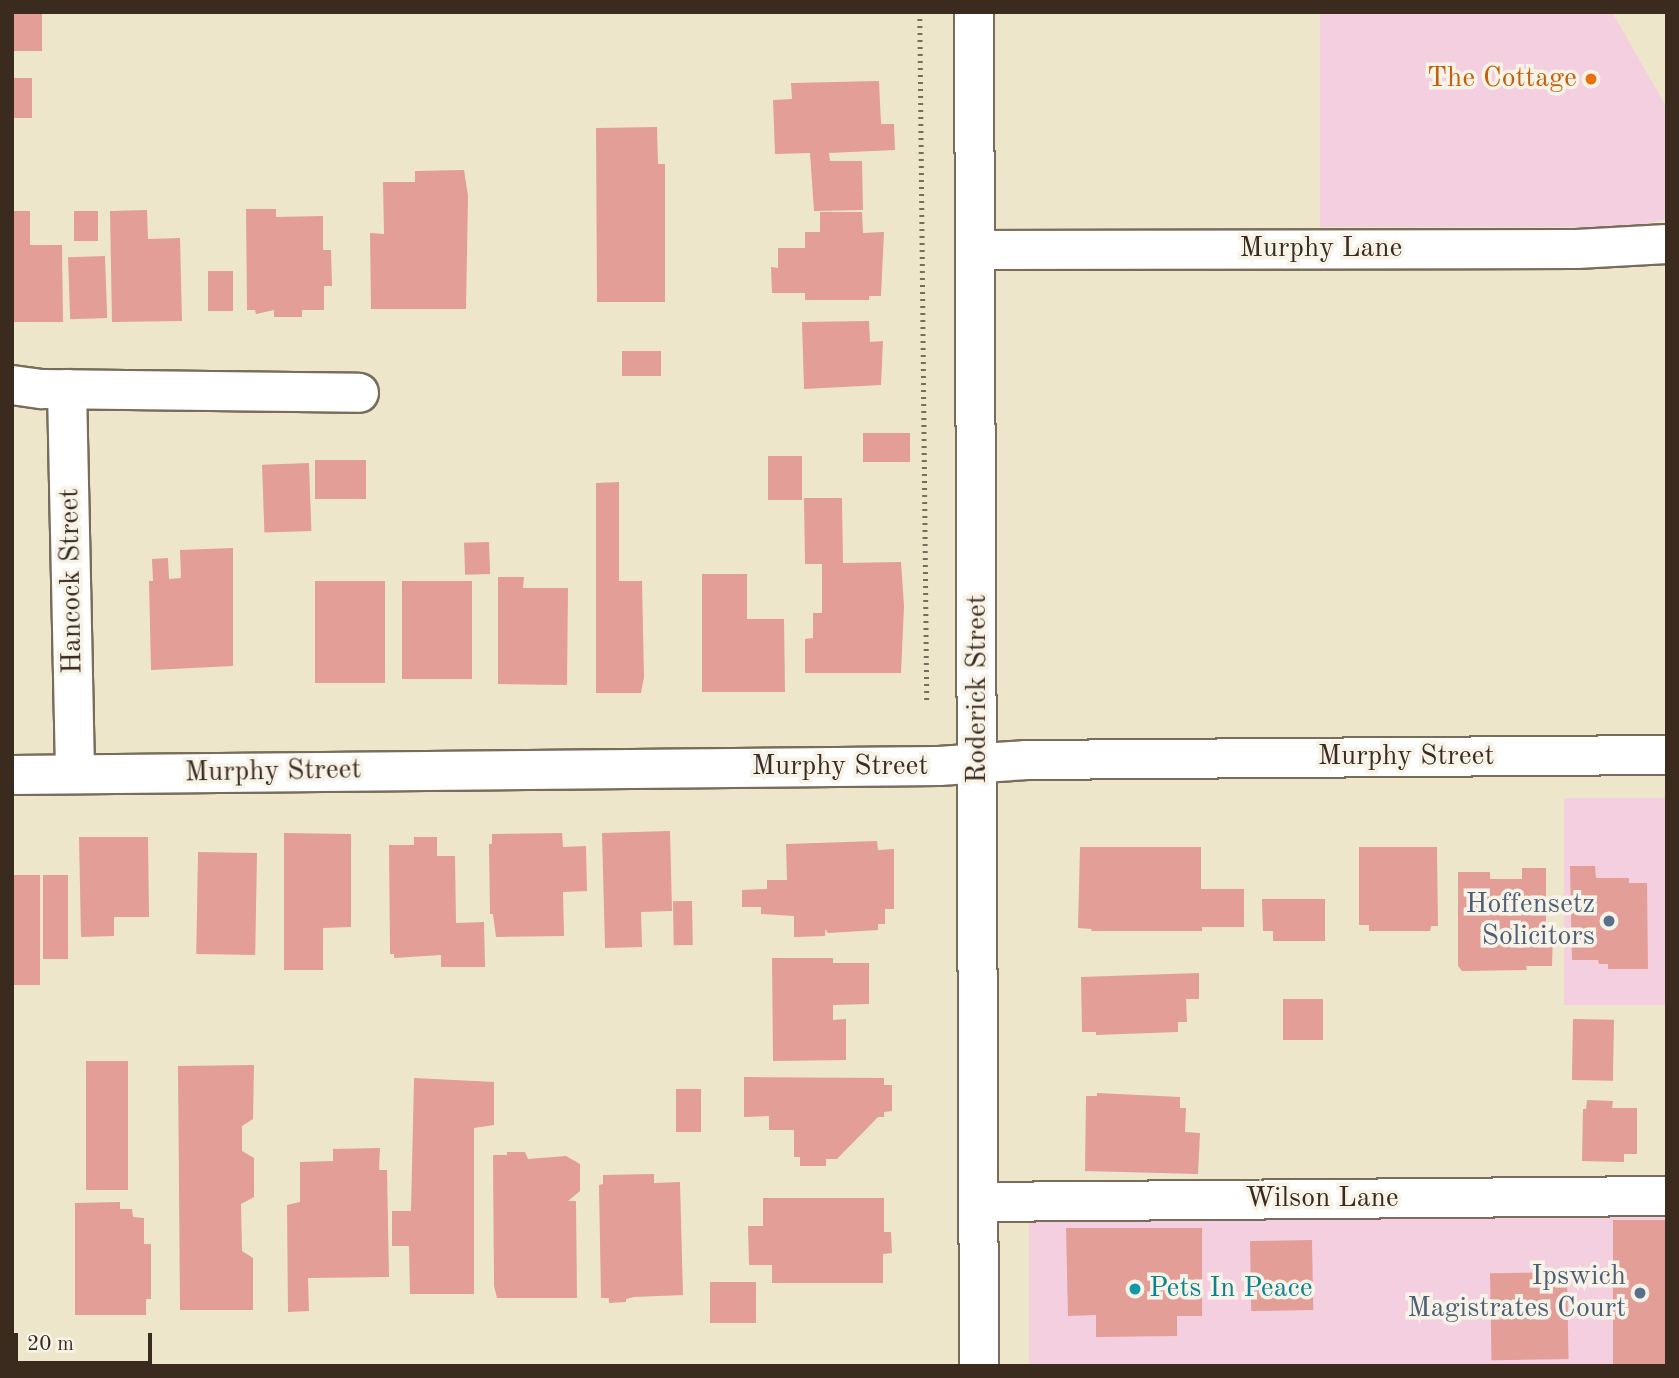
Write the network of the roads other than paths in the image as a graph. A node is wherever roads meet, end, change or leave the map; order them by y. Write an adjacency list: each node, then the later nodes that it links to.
1 (974, 12): 3 (street, Roderick Street)
2 (1667, 244): 3 (street, Murphy Lane)
3 (975, 250): 7 (street, Roderick Street)
4 (33, 391): 5 (street, Hancock Street); 8 (street, Hancock Street)
5 (359, 393)
6 (1667, 755): 7 (street, Murphy Street)
7 (978, 764): 8 (street, Murphy Street); 11 (street, Roderick Street)
8 (75, 774): 9 (street, Murphy Street)
9 (12, 775)
10 (1667, 1196): 11 (street, Wilson Lane)
11 (978, 1202): 12 (street, Roderick Street)
12 (979, 1366)

